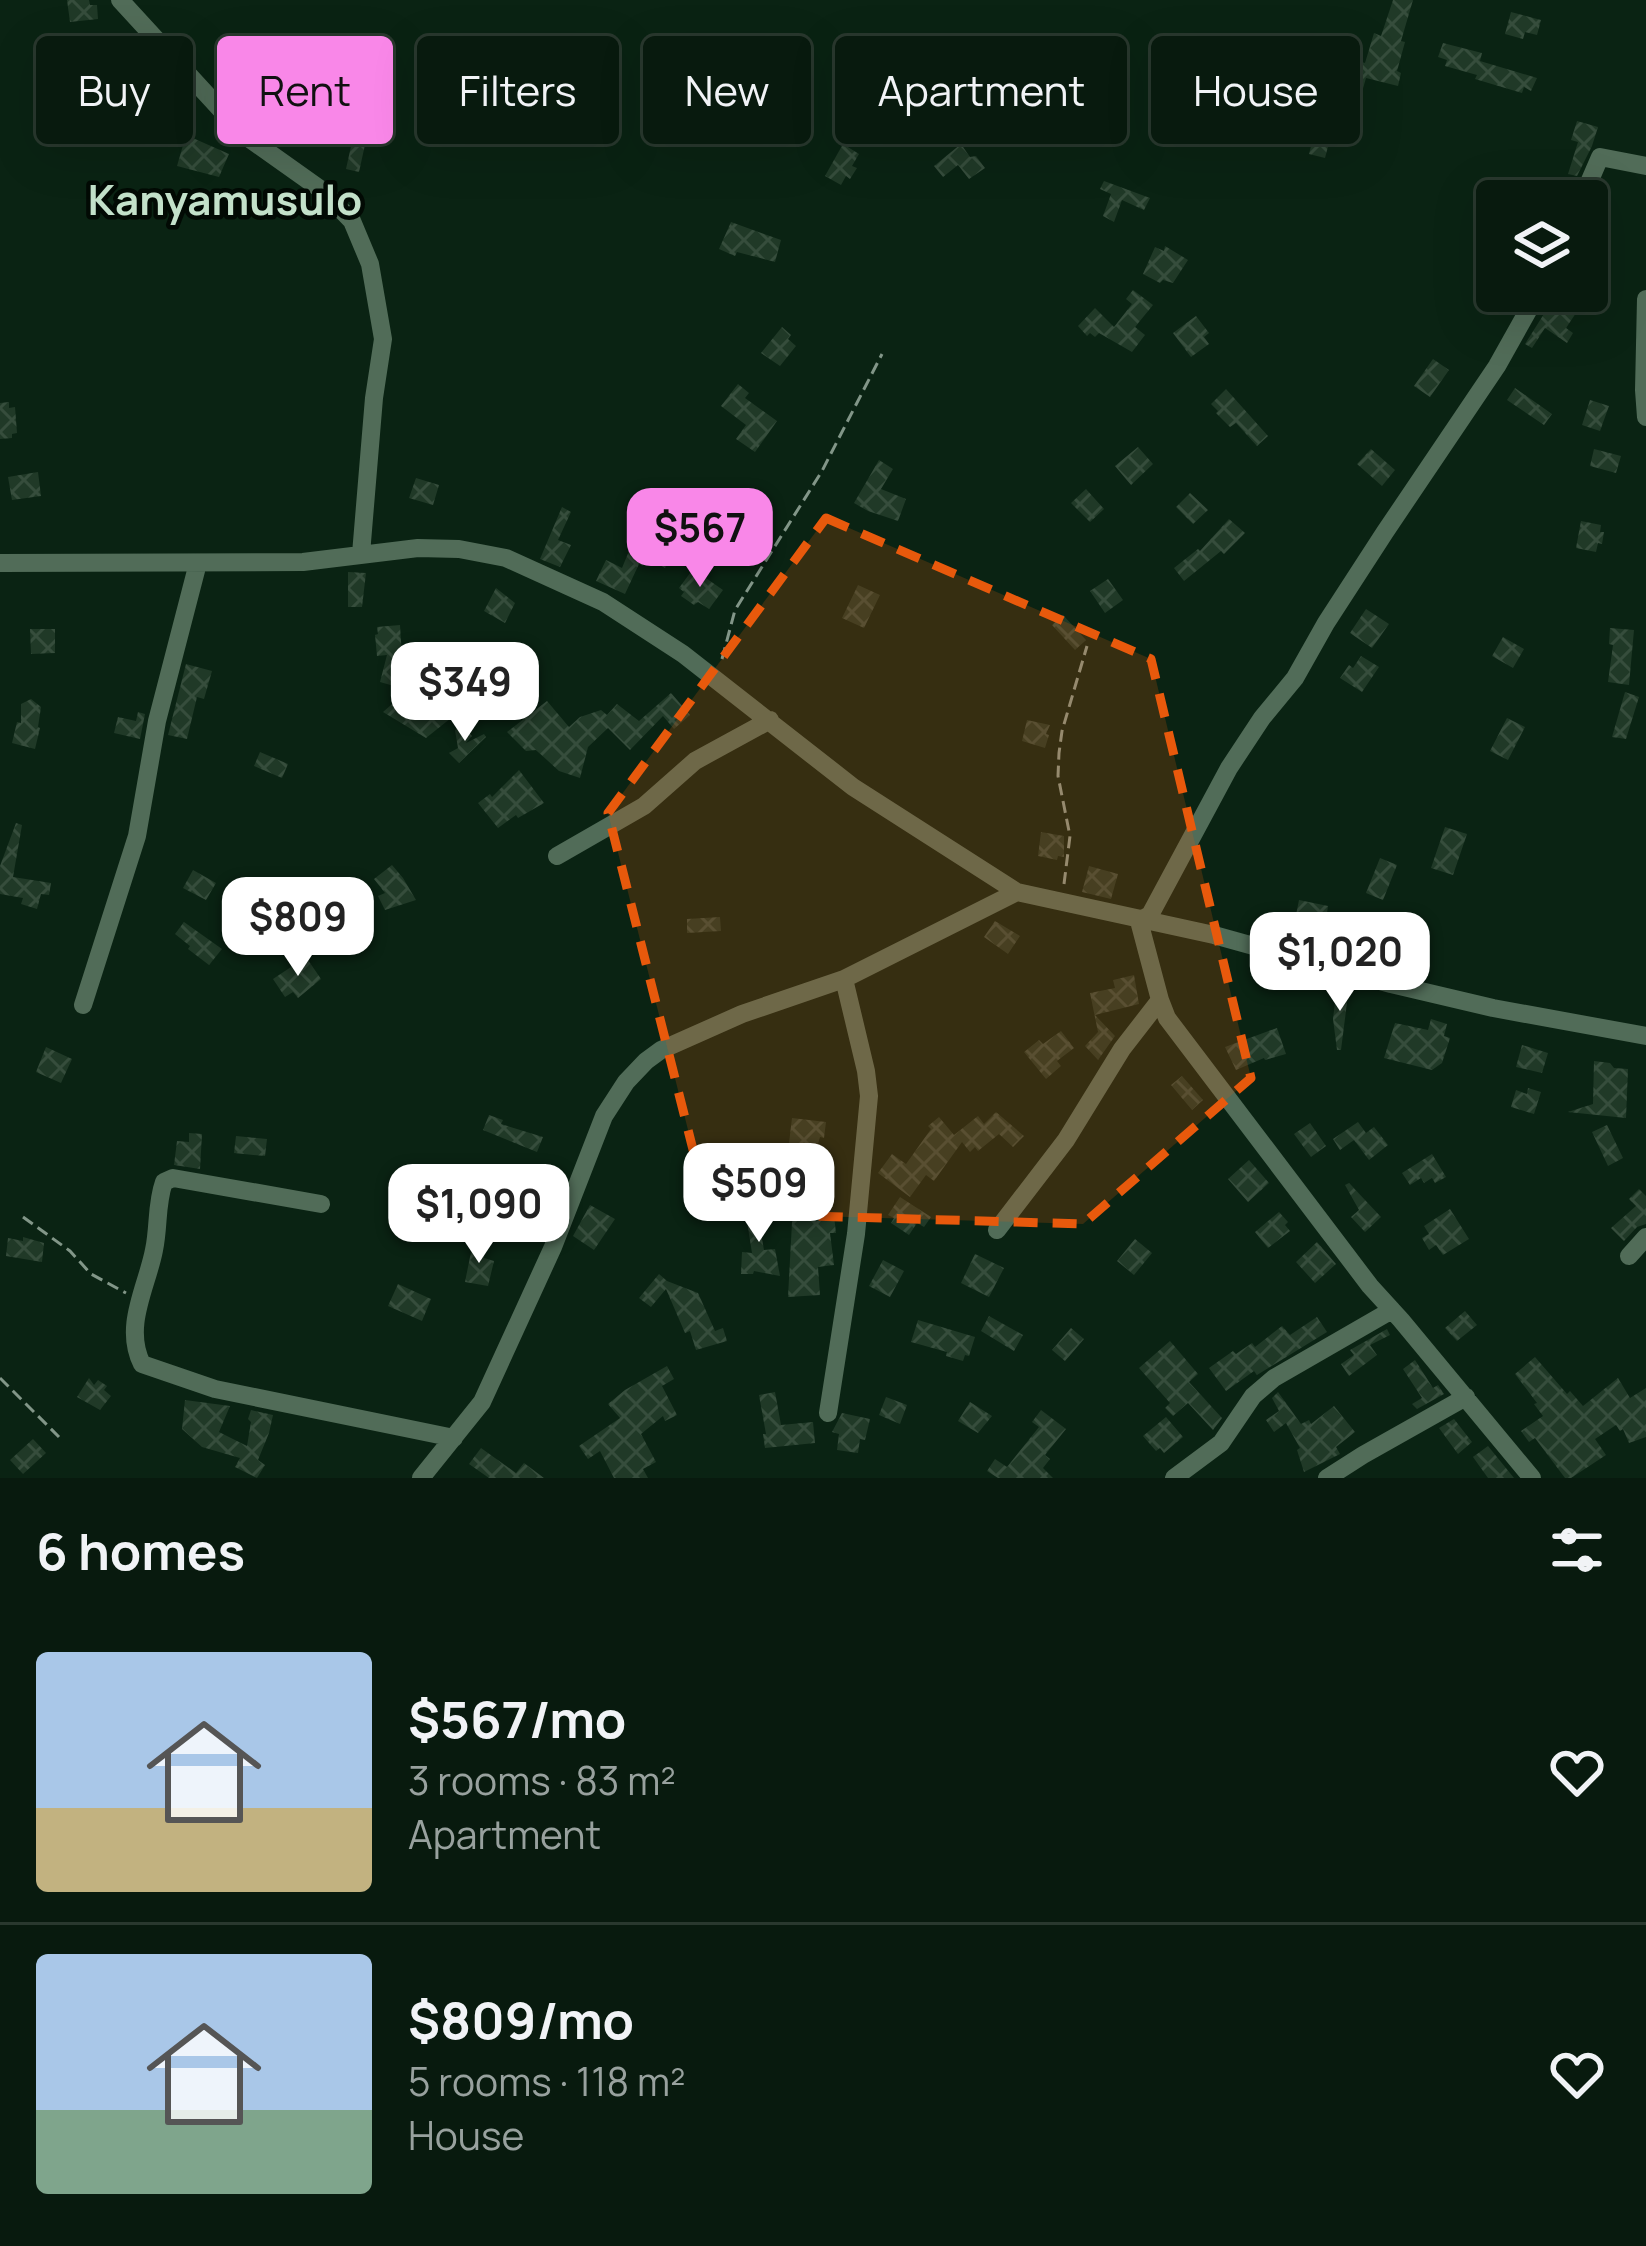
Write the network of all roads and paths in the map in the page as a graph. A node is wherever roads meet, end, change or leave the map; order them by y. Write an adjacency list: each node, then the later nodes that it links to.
1 (120, 0): 9 (street)
2 (1646, 166): 3 (street)
3 (1590, 180)
4 (1646, 299): 6 (street)
5 (1527, 312): 18 (street)
6 (1646, 333): 8 (street)
7 (882, 354): 13 (path)
8 (1646, 417)
9 (361, 554): 11 (street); 13 (street)
10 (0, 562): 11 (street)
11 (198, 563): 21 (street)
12 (1087, 646): 17 (path)
13 (714, 678): 14 (street)
14 (770, 720): 15 (street); 16 (street)
15 (557, 856)
16 (1017, 892): 17 (street); 19 (street)
17 (1060, 903): 18 (street)
18 (1139, 921): 20 (street); 22 (street)
19 (844, 979): 32 (street); 34 (street)
20 (1160, 1000): 25 (street); 29 (street)
21 (83, 1005)
22 (1646, 1036)
23 (321, 1204): 28 (street)
24 (23, 1217): 28 (path)
25 (997, 1230)
26 (1646, 1238): 27 (street)
27 (1629, 1256)
28 (139, 1297): 34 (street)
29 (1392, 1310): 31 (street); 36 (street)
30 (0, 1378): 33 (path)
31 (1466, 1397): 37 (street); 38 (street)
32 (828, 1413)
33 (59, 1437)
34 (454, 1438): 35 (street)
35 (421, 1478)
36 (1174, 1478)
37 (1327, 1478)
38 (1532, 1478)

